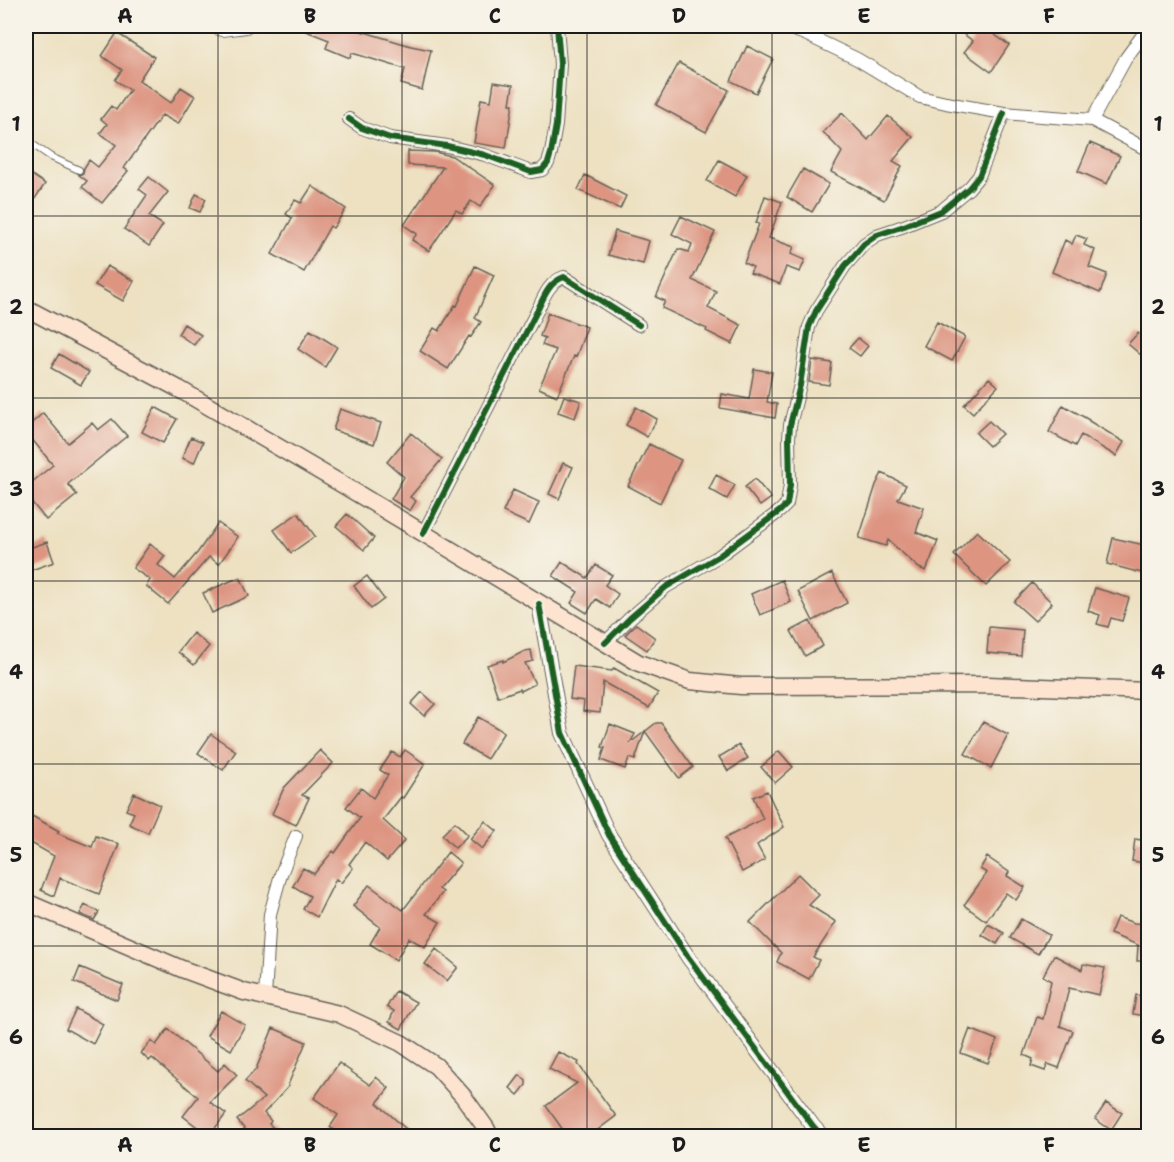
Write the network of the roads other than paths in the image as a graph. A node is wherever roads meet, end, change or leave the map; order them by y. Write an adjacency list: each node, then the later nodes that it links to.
1 (211, 26): 4 (street)
2 (557, 26): 7 (street)
3 (783, 26): 6 (street)
4 (246, 27)
5 (1149, 28): 8 (street)
6 (1004, 113): 8 (street); 16 (street)
7 (349, 119)
8 (1092, 120): 10 (street)
9 (26, 140): 11 (lane)
10 (1149, 150)
11 (79, 170)
12 (26, 308): 14 (main road)
13 (639, 325): 14 (street)
14 (423, 534): 15 (main road)
15 (539, 604): 16 (main road); 22 (street)
16 (605, 643): 17 (main road)
17 (1149, 691)
18 (296, 836): 20 (street)
19 (26, 902): 20 (main road)
20 (265, 997): 21 (main road)
21 (490, 1137)
22 (822, 1137)

